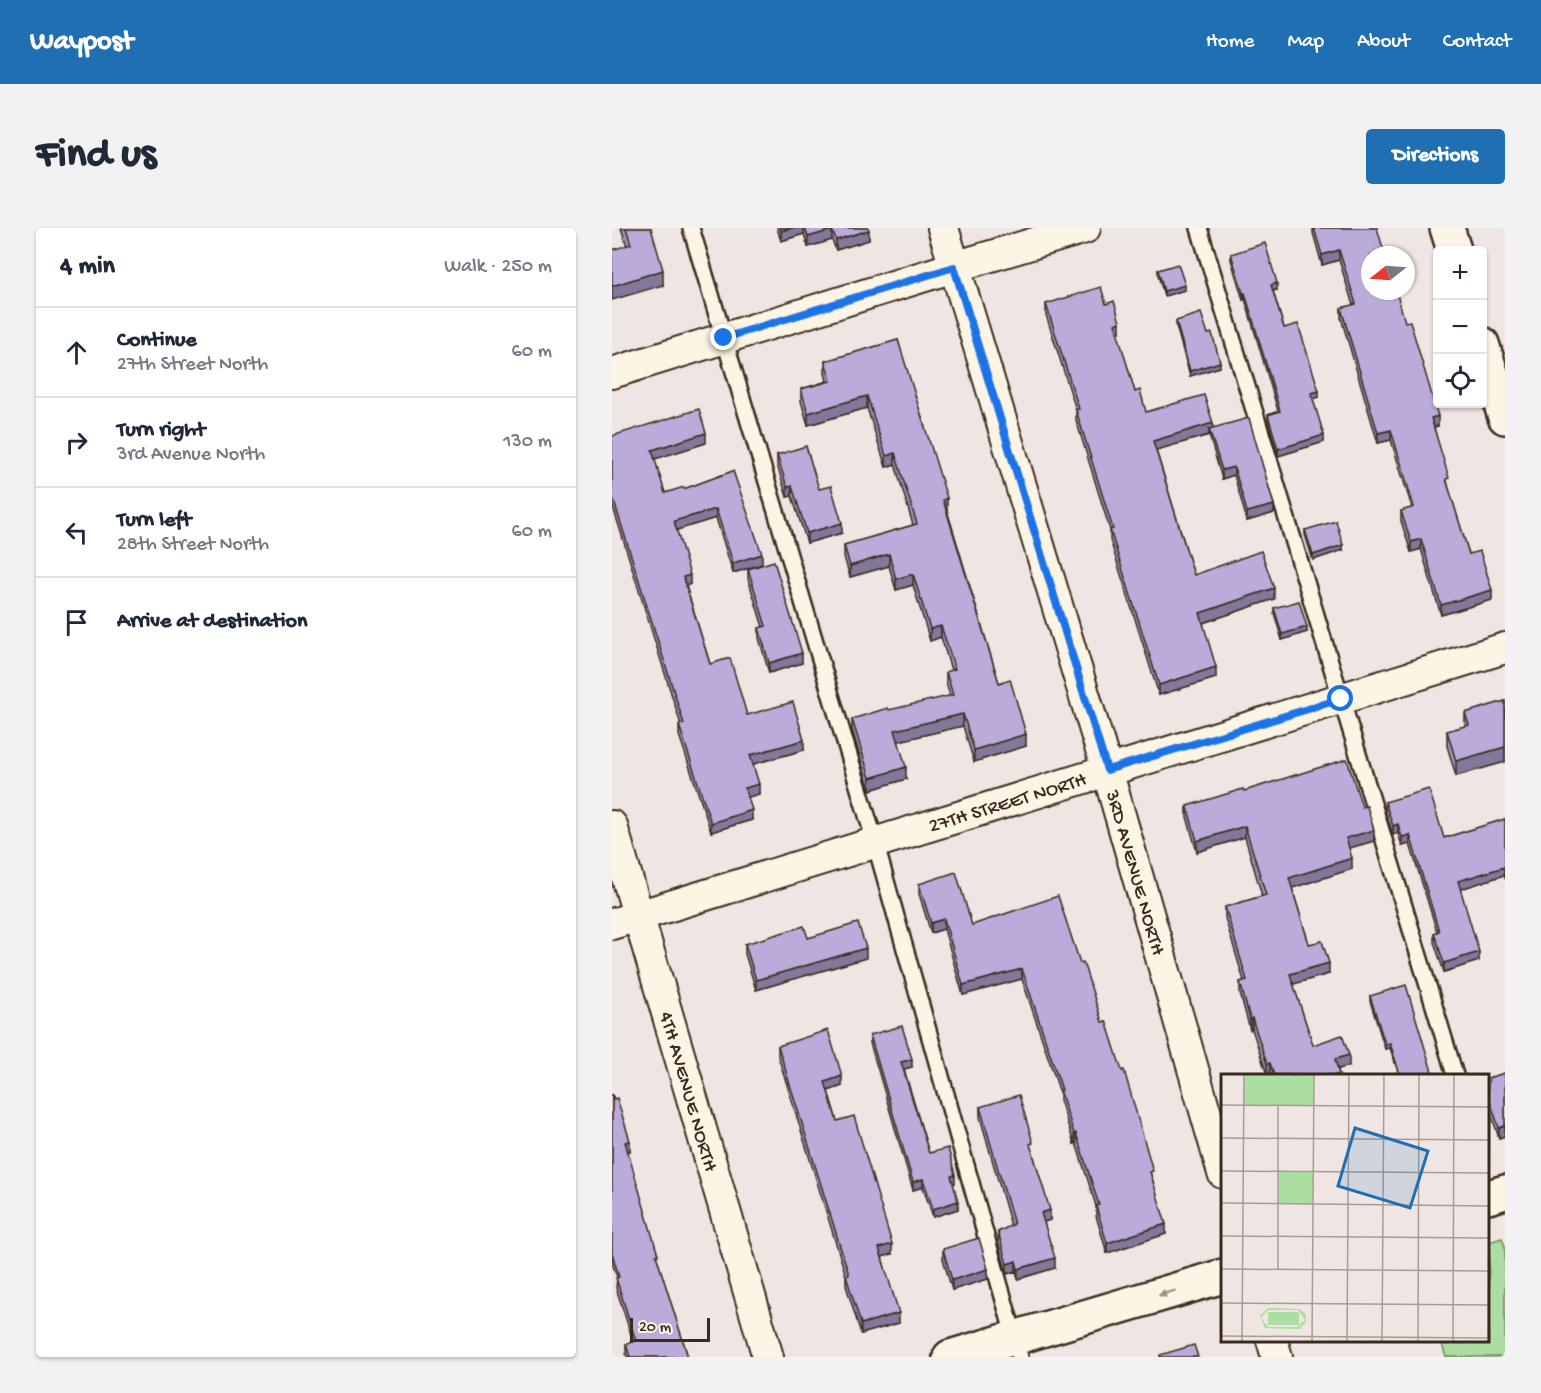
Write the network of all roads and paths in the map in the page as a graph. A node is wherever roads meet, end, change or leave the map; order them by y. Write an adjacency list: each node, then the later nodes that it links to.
1 (691, 228): 8 (lane)
2 (943, 228): 7 (street, 3RD AVENUE NORTH)
3 (1085, 228): 7 (street)
4 (1199, 228): 13 (lane)
5 (1447, 228): 6 (street)
6 (1453, 246)
7 (954, 267): 8 (street); 14 (street, 3RD AVENUE NORTH)
8 (724, 338): 10 (street); 16 (lane)
9 (1485, 354): 11 (street)
10 (612, 373)
11 (1505, 417)
12 (1505, 648): 13 (street, 27TH STREET NORTH)
13 (1341, 699): 14 (street, 27TH STREET NORTH); 18 (lane)
14 (1107, 770): 16 (street, 27TH STREET NORTH); 19 (street, 3RD AVENUE NORTH)
15 (612, 826): 17 (street, 4TH AVENUE NORTH)
16 (875, 842): 17 (street, 27TH STREET NORTH); 22 (lane)
17 (625, 920): 23 (street, 4TH AVENUE NORTH)
18 (1455, 1074)
19 (1221, 1166)
20 (1221, 1277): 22 (street, one-way to 22)
21 (1272, 1342): 25 (street)
22 (1017, 1348): 24 (street)
23 (768, 1357)
24 (950, 1357)
25 (1277, 1357)

